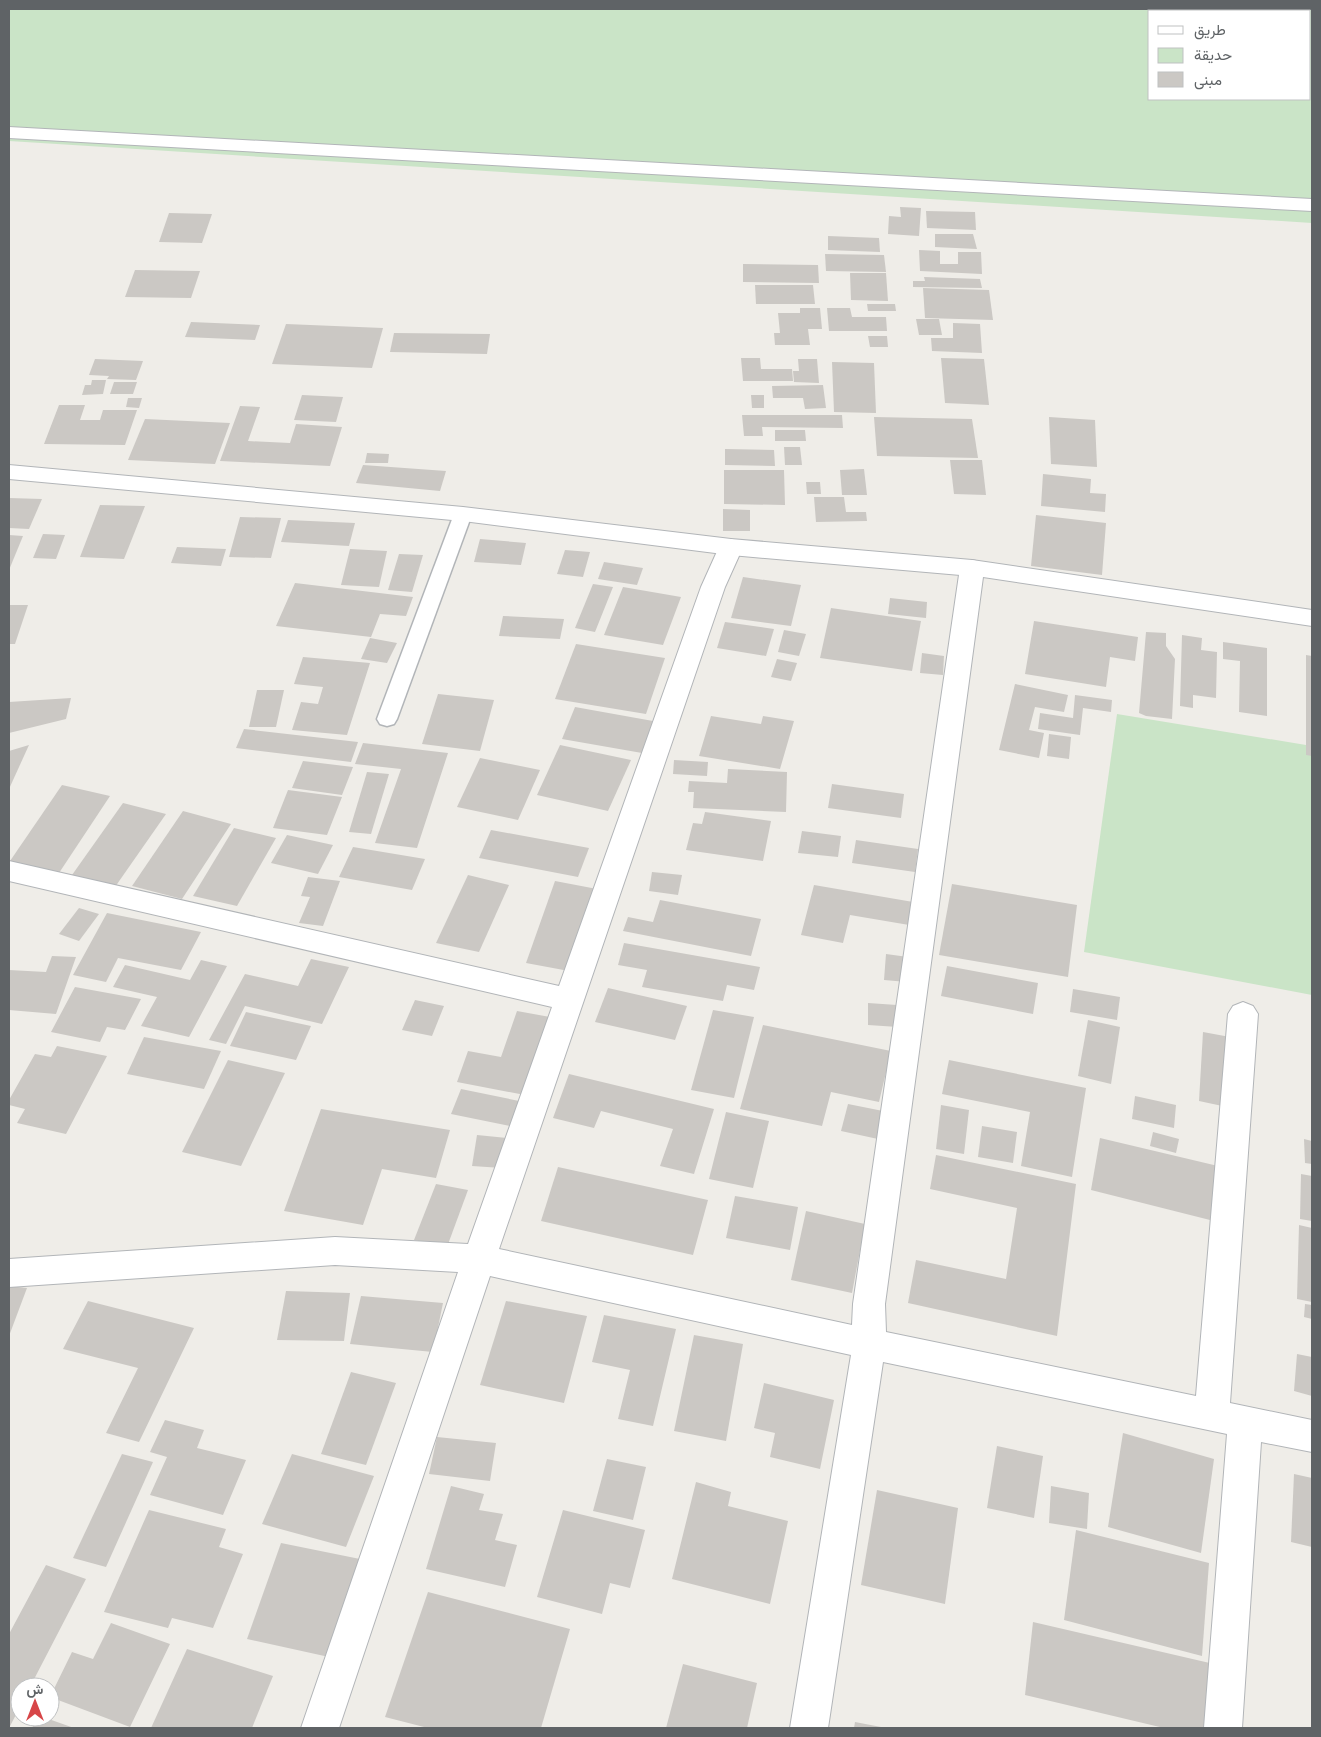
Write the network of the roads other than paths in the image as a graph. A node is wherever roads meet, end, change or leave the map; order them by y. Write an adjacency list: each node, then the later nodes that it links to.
1 (9, 132): 2 (street)
2 (1312, 205)
3 (9, 472): 4 (street)
4 (463, 514): 5 (street); 8 (lane)
5 (731, 546): 6 (street); 10 (street)
6 (972, 568): 7 (street); 14 (street)
7 (1312, 618)
8 (387, 719)
9 (9, 871): 10 (street)
10 (570, 1000): 12 (street)
11 (1243, 1014): 15 (street)
12 (479, 1259): 13 (street); 14 (street); 17 (street)
13 (9, 1273)
14 (869, 1344): 15 (street); 18 (street)
15 (1229, 1418): 16 (street); 19 (street)
16 (1312, 1436)
17 (320, 1728)
18 (809, 1728)
19 (1223, 1728)

